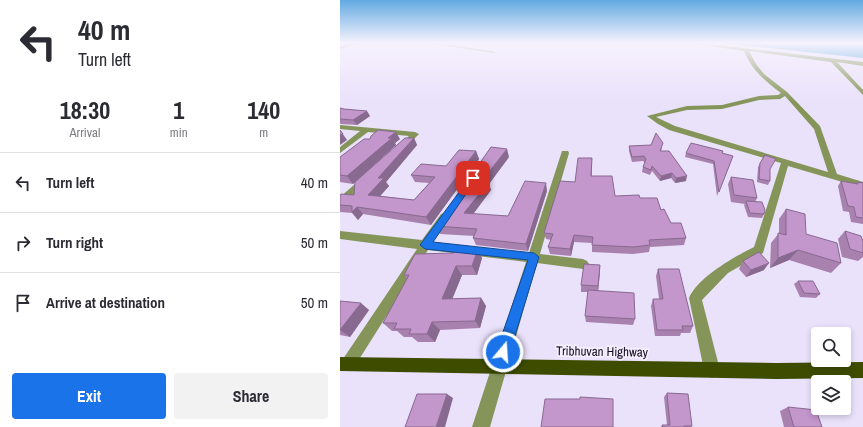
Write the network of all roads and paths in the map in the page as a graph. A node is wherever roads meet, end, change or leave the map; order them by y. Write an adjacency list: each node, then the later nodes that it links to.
1 (752, 63): 5 (street)
2 (835, 63): 6 (street)
3 (860, 63): 4 (street)
4 (863, 67)
5 (785, 92): 12 (street); 14 (street)
6 (863, 93)
7 (340, 127): 8 (street)
8 (366, 130): 9 (street); 11 (street)
9 (340, 150)
10 (566, 153): 20 (street)
11 (392, 155)
12 (785, 163): 14 (street); 24 (street)
13 (369, 176): 16 (street)
14 (834, 177): 15 (street)
15 (863, 185)
16 (340, 202)
17 (451, 208): 19 (street)
18 (340, 235): 19 (street)
19 (425, 245): 20 (street); 22 (street)
20 (534, 257): 21 (street); 23 (street)
21 (583, 264)
22 (344, 364): 23 (main road, Tribhuvan Highway)
23 (498, 365): 24 (main road, Tribhuvan Highway); 26 (street)
24 (712, 370): 25 (main road, Tribhuvan Highway)
25 (863, 370)
26 (481, 427)

